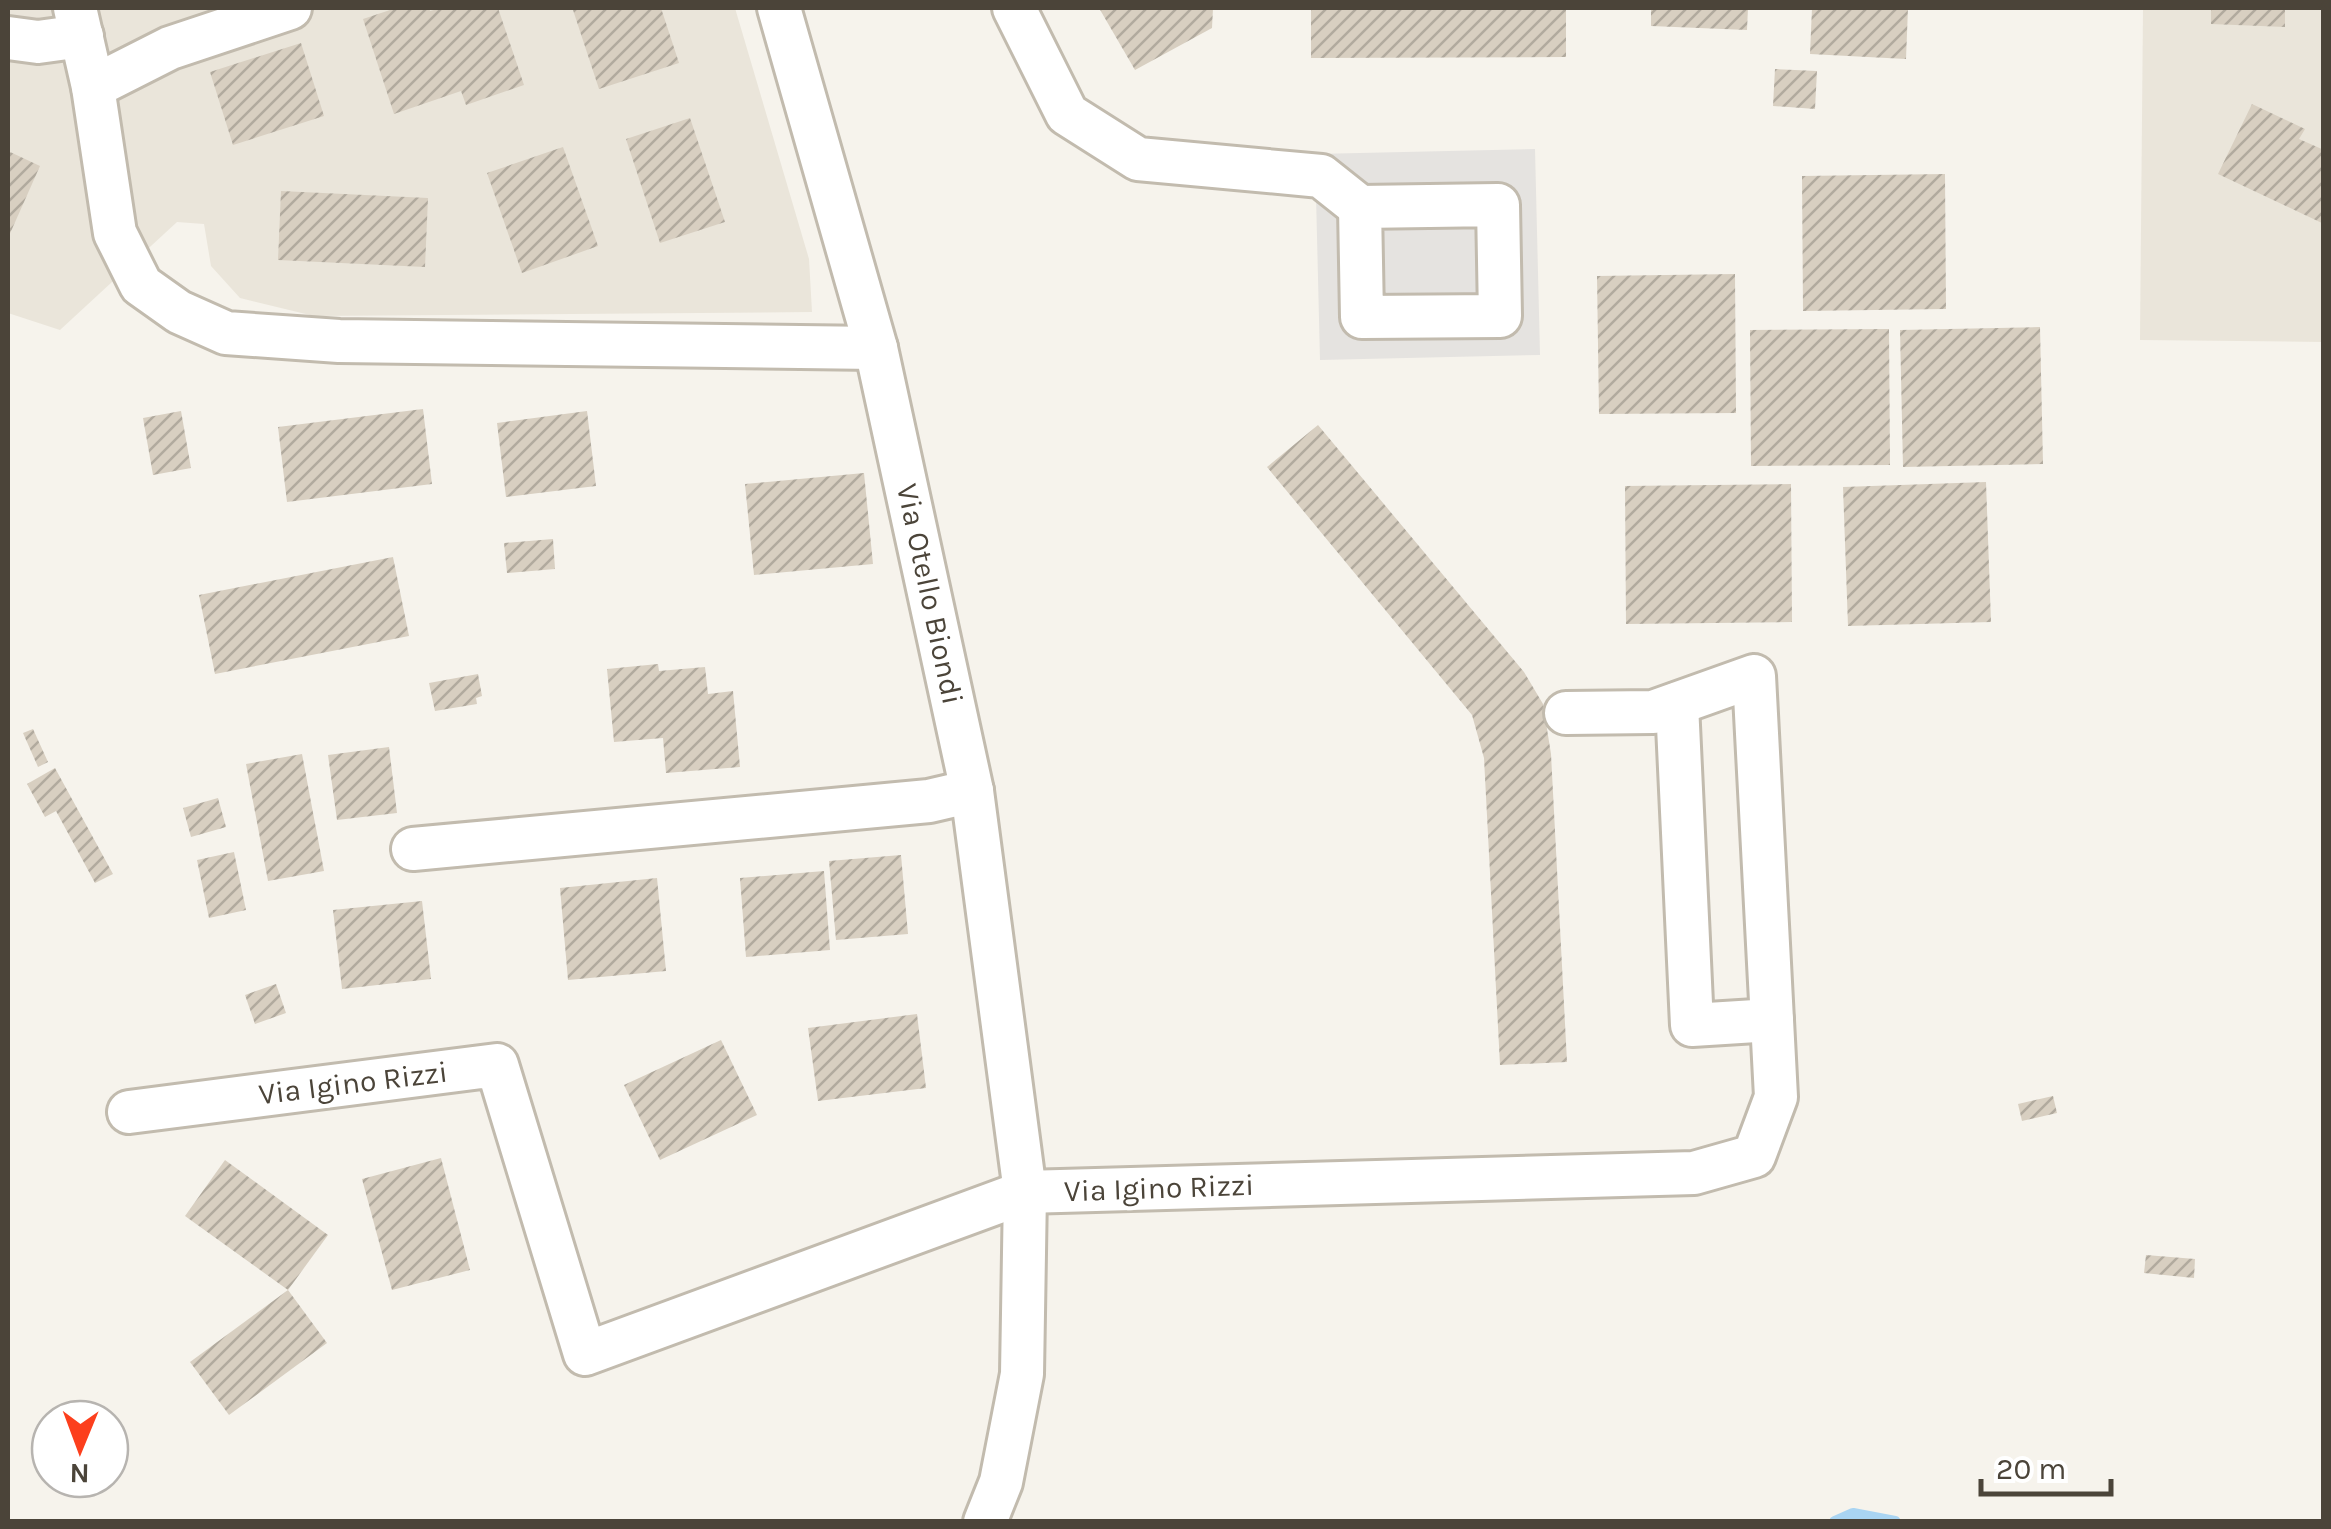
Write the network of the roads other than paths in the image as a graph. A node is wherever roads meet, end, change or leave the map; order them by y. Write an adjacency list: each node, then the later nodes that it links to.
1 (290, 8): 6 (street)
2 (778, 8): 8 (street, Via Otello Biondi)
3 (1014, 8): 7 (street)
4 (79, 22): 5 (street); 6 (street)
5 (8, 38)
6 (93, 87): 8 (street)
7 (1360, 206)
8 (876, 348): 11 (street, Via Otello Biondi)
9 (1677, 704): 10 (street, Via Igino Rizzi); 13 (street); 13 (street, Via Igino Rizzi)
10 (1566, 713)
11 (972, 791): 12 (street); 15 (street, Via Otello Biondi)
12 (413, 849)
13 (1772, 1020): 15 (street, Via Igino Rizzi)
14 (129, 1112): 15 (street, Via Igino Rizzi)
15 (1025, 1192): 16 (street, Via Otello Biondi)
16 (985, 1522)

